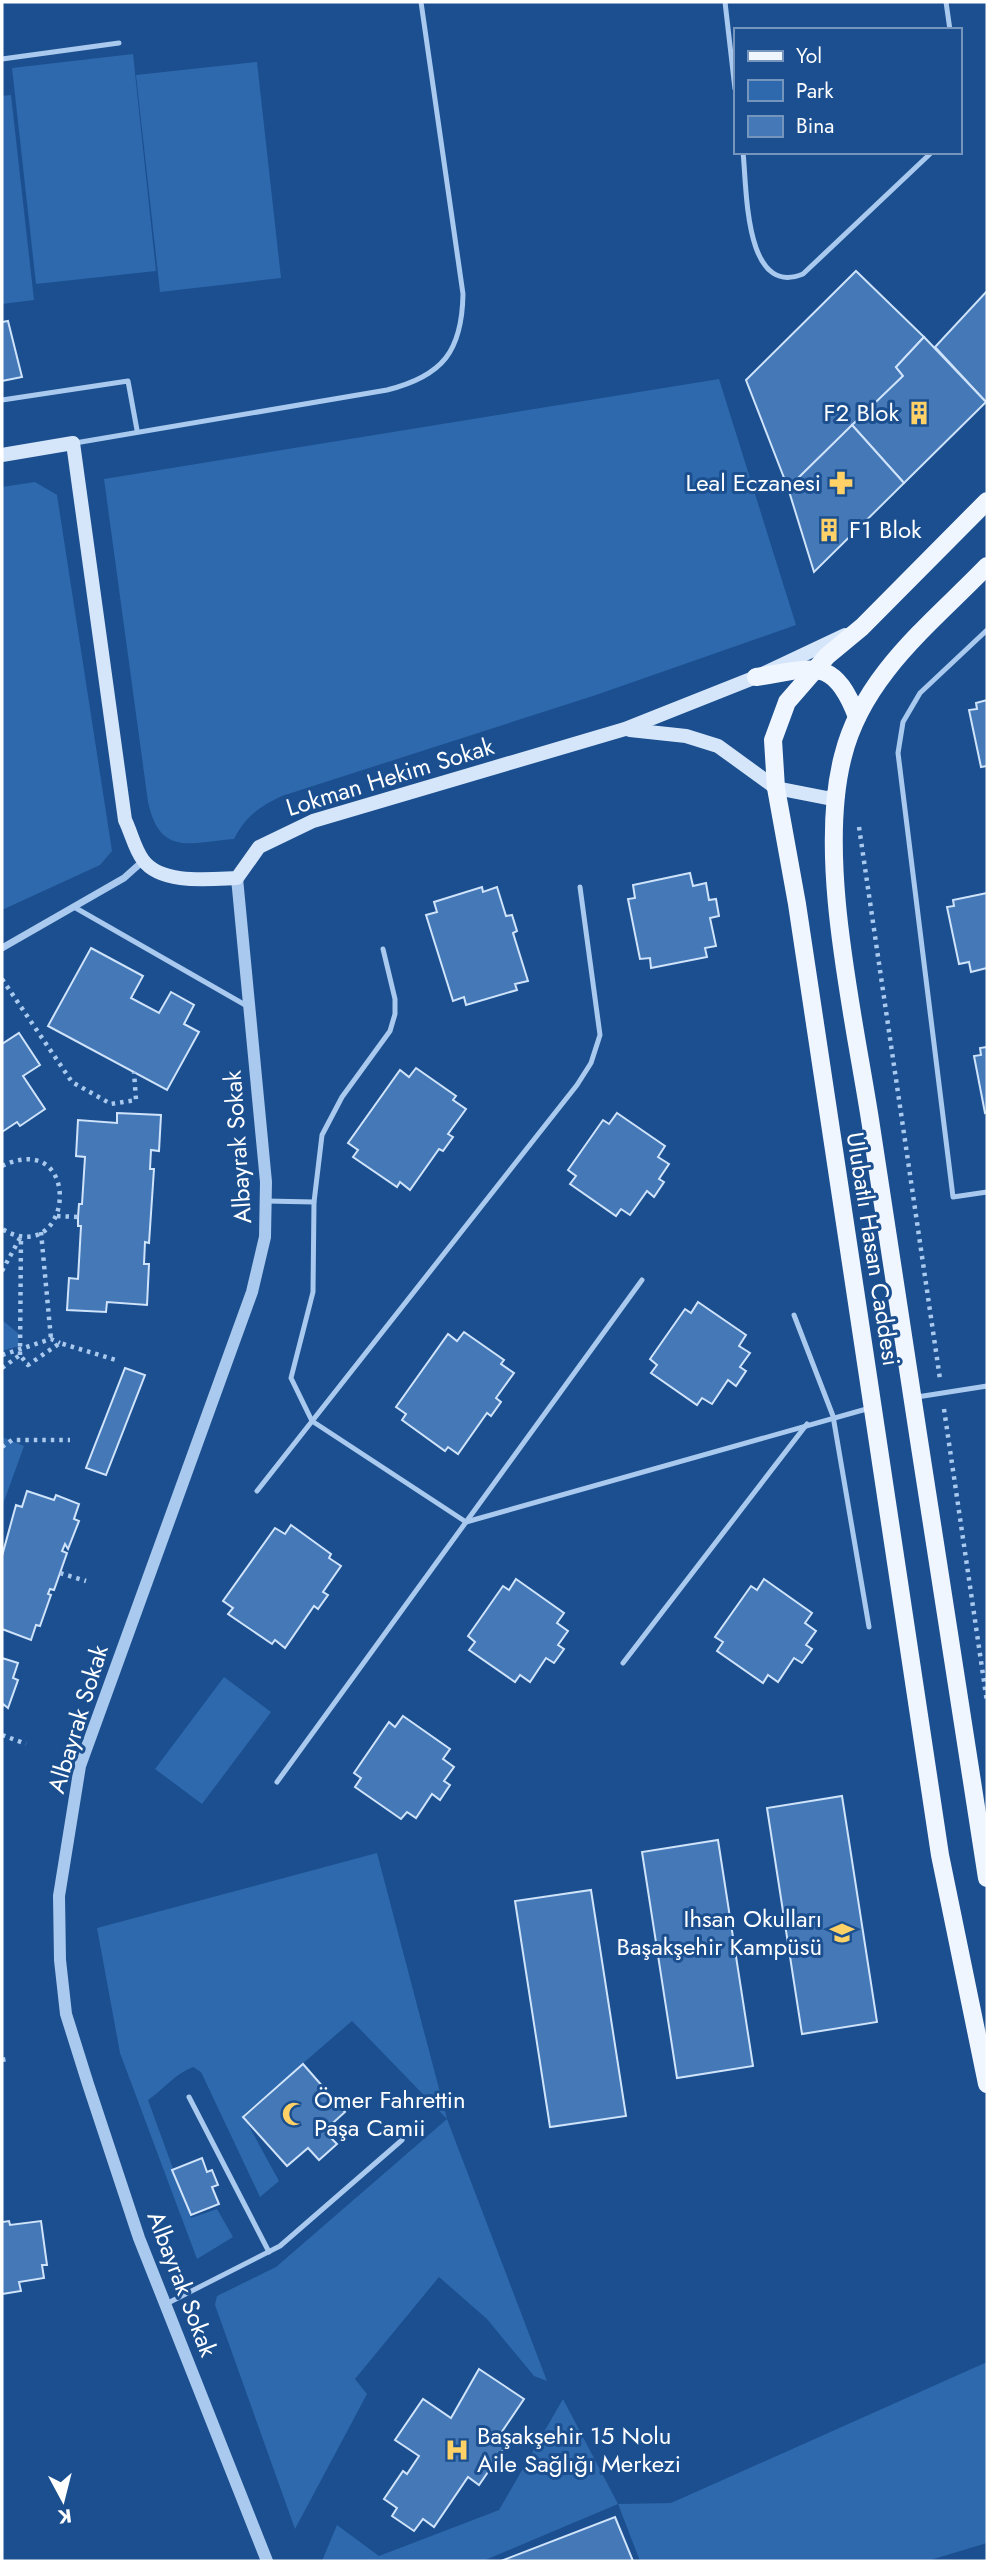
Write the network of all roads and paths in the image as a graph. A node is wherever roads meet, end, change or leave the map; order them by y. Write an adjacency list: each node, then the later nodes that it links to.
1 (421, 2): 11 (lane)
2 (725, 2): 7 (lane)
3 (946, 2): 4 (lane)
4 (950, 28)
5 (119, 43): 6 (lane)
6 (2, 60)
7 (734, 80)
8 (743, 154): 9 (lane)
9 (930, 154)
10 (2, 400): 11 (lane)
11 (137, 430): 12 (lane)
12 (73, 443): 13 (main road); 25 (main road)
13 (2, 455)
14 (987, 501): 16 (main road, Ulubatlı Hasan Caddesi)
15 (987, 566): 20 (main road, Ulubatlı Hasan Caddesi)
16 (862, 627): 18 (main road, Ulubatlı Hasan Caddesi); 19 (main road, Lokman Hekim Sokak)
17 (987, 629): 35 (lane)
18 (816, 668): 19 (main road); 20 (main road); 22 (main road, Ulubatlı Hasan Caddesi)
19 (756, 677): 21 (main road, Lokman Hekim Sokak)
20 (857, 717): 23 (main road, Ulubatlı Hasan Caddesi)
21 (625, 729): 22 (main road); 26 (main road, Lokman Hekim Sokak)
22 (776, 788): 23 (main road); 55 (main road, Ulubatlı Hasan Caddesi)
23 (838, 795): 54 (main road, Ulubatlı Hasan Caddesi)
24 (857, 817): 53 (path)
25 (143, 861): 26 (main road); 28 (street)
26 (237, 878): 32 (street, Albayrak Sokak)
27 (580, 887): 57 (lane)
28 (74, 907): 29 (street); 32 (lane)
29 (2, 948)
30 (383, 949): 37 (lane)
31 (2, 979): 33 (path)
32 (248, 1006): 36 (street, Albayrak Sokak)
33 (134, 1072)
34 (2, 1166): 38 (path)
35 (987, 1192)
36 (266, 1201): 37 (lane); 76 (street, Albayrak Sokak)
37 (314, 1202): 57 (lane)
38 (57, 1216): 39 (path); 41 (path)
39 (78, 1217)
40 (2, 1229): 42 (path)
41 (41, 1232): 42 (path); 46 (path)
42 (21, 1236): 43 (path); 48 (path)
43 (2, 1271)
44 (642, 1280): 62 (lane)
45 (794, 1315): 56 (lane)
46 (51, 1339): 47 (path); 48 (path)
47 (60, 1343): 48 (path); 50 (path)
48 (21, 1352): 49 (path); 51 (path)
49 (2, 1355)
50 (120, 1361)
51 (2, 1368)
52 (987, 1387): 53 (lane)
53 (942, 1393): 54 (lane); 67 (path)
54 (914, 1397): 71 (main road, Ulubatlı Hasan Caddesi)
55 (873, 1407): 56 (lane); 72 (main road, Ulubatlı Hasan Caddesi)
56 (833, 1416): 58 (lane); 65 (lane)
57 (312, 1421): 61 (lane); 62 (lane)
58 (807, 1424): 62 (lane); 66 (lane)
59 (70, 1440): 60 (path)
60 (2, 1447)
61 (257, 1491)
62 (466, 1522): 70 (lane)
63 (60, 1573): 64 (path)
64 (86, 1581)
65 (869, 1627)
66 (623, 1663)
67 (987, 1702)
68 (2, 1735): 69 (path)
69 (26, 1744)
70 (277, 1782)
71 (987, 1878)
72 (987, 2084)
73 (189, 2097): 75 (lane)
74 (402, 2140): 75 (lane)
75 (269, 2252): 76 (lane)
76 (166, 2304): 77 (street, Albayrak Sokak)
77 (267, 2561)

